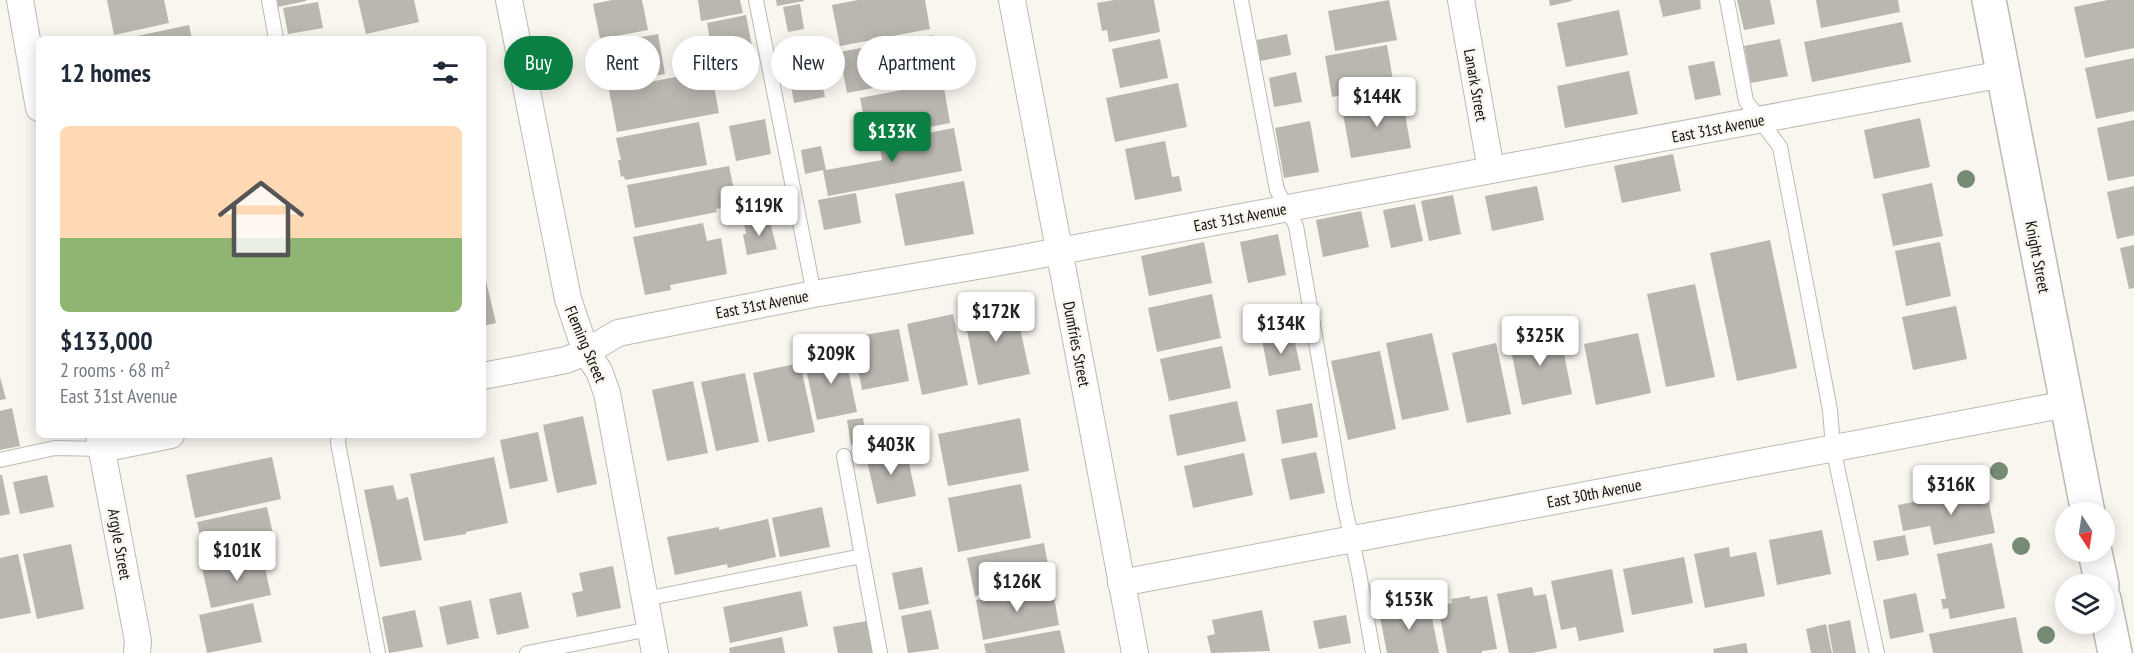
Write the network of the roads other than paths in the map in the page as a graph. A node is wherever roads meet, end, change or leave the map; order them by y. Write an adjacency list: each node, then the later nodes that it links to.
1 (20, 0): 12 (street)
2 (269, 0): 10 (lane)
3 (509, 0): 18 (street, Fleming Street)
4 (756, 0): 17 (lane)
5 (1012, 0): 16 (street, Dumfries Street)
6 (1241, 0): 15 (lane)
7 (1461, 0): 14 (street, Lanark Street)
8 (1727, 0): 13 (lane)
9 (1989, 0): 11 (main road, Knight Street)
10 (275, 36)
11 (2003, 74): 13 (street, East 31st Avenue); 20 (main road, Knight Street)
12 (36, 91)
13 (1761, 120): 14 (street, East 31st Avenue); 24 (lane)
14 (1491, 170): 15 (street, East 31st Avenue)
15 (1287, 208): 16 (street, East 31st Avenue); 28 (lane)
16 (1059, 251): 17 (street, East 31st Avenue); 30 (street, Dumfries Street)
17 (814, 294): 18 (street, East 31st Avenue)
18 (586, 352): 19 (street, East 31st Avenue); 31 (street, Fleming Street)
19 (486, 375)
20 (2067, 404): 24 (street, East 30th Avenue); 27 (main road, Knight Street)
21 (141, 438): 23 (street)
22 (339, 438): 35 (lane)
23 (100, 442): 26 (lane); 34 (street, Argyle Street)
24 (1833, 448): 28 (street, East 30th Avenue); 40 (lane)
25 (844, 456): 29 (lane)
26 (0, 460)
27 (2086, 502)
28 (1352, 539): 30 (street, East 30th Avenue); 39 (lane)
29 (861, 556): 31 (lane); 37 (lane)
30 (1121, 583): 38 (street, Dumfries Street)
31 (645, 599): 33 (street, Fleming Street)
32 (2111, 634): 41 (main road)
33 (652, 641): 36 (lane)
34 (137, 653)
35 (378, 653)
36 (527, 653)
37 (880, 653)
38 (1135, 653)
39 (1373, 653)
40 (1877, 653)
41 (2115, 653)

